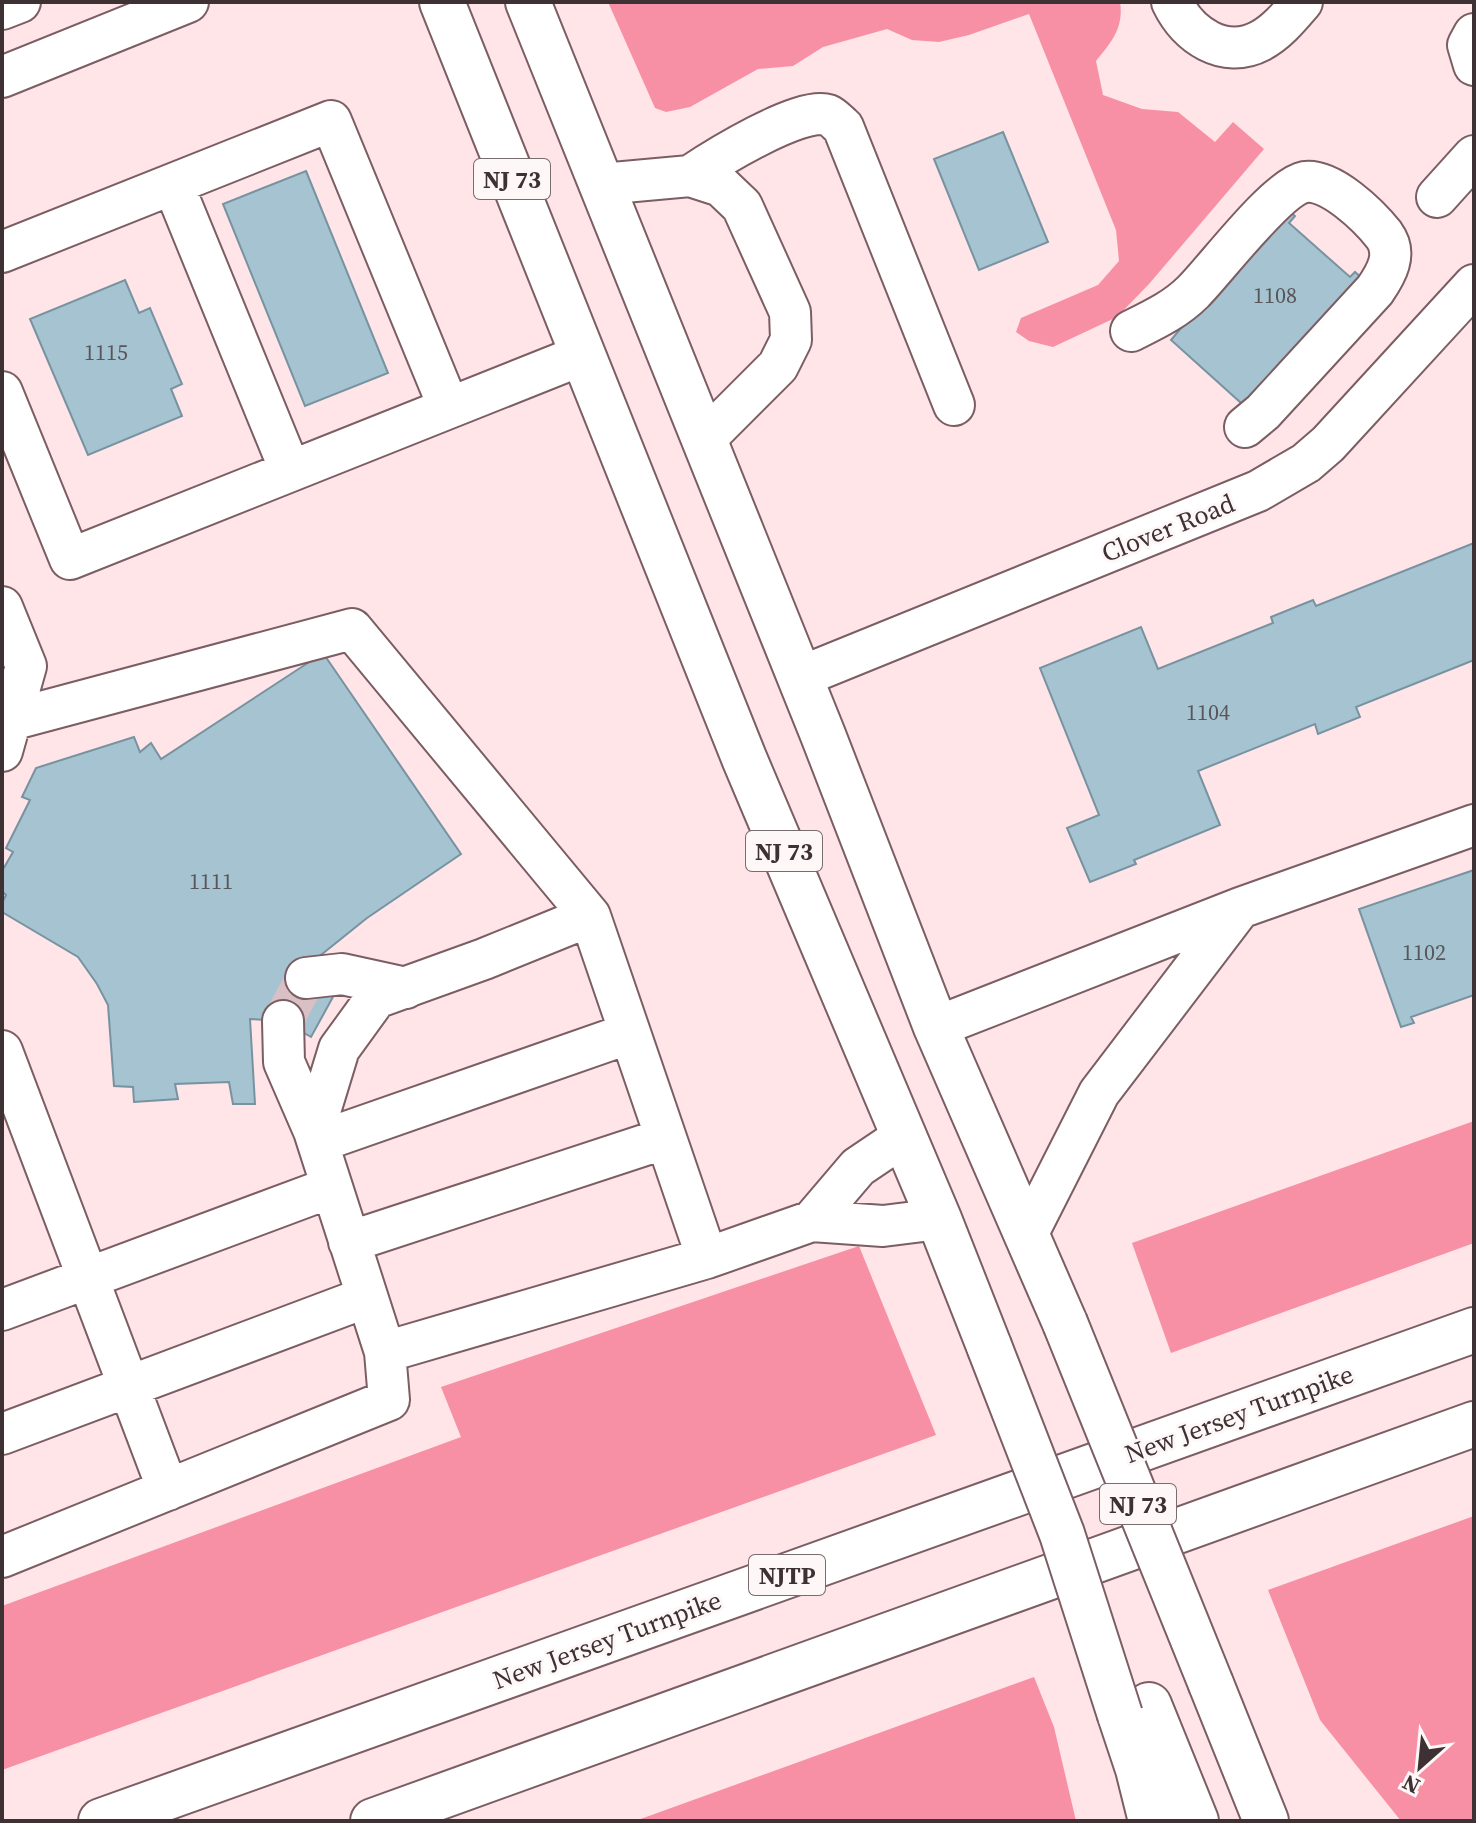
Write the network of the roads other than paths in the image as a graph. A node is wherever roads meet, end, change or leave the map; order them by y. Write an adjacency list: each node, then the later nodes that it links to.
1 (20, 2): 7 (street)
2 (188, 2): 10 (street)
3 (442, 2): 19 (highway, NJ 73)
4 (528, 2): 14 (highway, NJ 73)
5 (1172, 2): 6 (street)
6 (1302, 2)
7 (2, 9)
8 (1474, 34): 9 (street)
9 (1474, 65)
10 (2, 77)
11 (1474, 156): 15 (street)
12 (690, 176): 14 (street); 21 (street); 25 (street)
13 (173, 184): 16 (street); 22 (street); 26 (street)
14 (602, 184): 25 (highway, NJ 73)
15 (1437, 197)
16 (2, 252)
17 (1474, 285): 28 (street, Clover Road)
18 (1131, 331): 23 (street)
19 (582, 355): 22 (street); 40 (highway, NJ 73)
20 (2, 392): 24 (street)
21 (954, 405)
22 (449, 408): 26 (street)
23 (1245, 427)
24 (10, 437): 26 (street)
25 (704, 440): 28 (highway, NJ 73)
26 (290, 470)
27 (2, 607): 29 (street)
28 (800, 677): 36 (highway, NJ 73)
29 (6, 736): 32 (street)
30 (1474, 825): 31 (street)
31 (1240, 908): 36 (street); 45 (street)
32 (590, 916): 34 (street); 37 (street)
33 (306, 978): 34 (street)
34 (406, 988): 39 (street)
35 (283, 1021): 39 (street)
36 (936, 1027): 45 (highway, NJ 73)
37 (630, 1033): 39 (street); 41 (street)
38 (2, 1051): 48 (street)
39 (316, 1136): 42 (street)
40 (904, 1136): 43 (highway, NJ 73); 44 (street)
41 (666, 1138): 46 (street); 47 (street)
42 (332, 1187): 46 (street); 48 (street)
43 (939, 1219): 44 (street); 58 (highway, NJ 73, bridge)
44 (812, 1221): 47 (street)
45 (1027, 1235): 63 (highway, NJ 73, bridge)
46 (349, 1242): 49 (street)
47 (707, 1258): 52 (street)
48 (87, 1277): 50 (street); 53 (street)
49 (367, 1297): 52 (street); 53 (street)
50 (2, 1310)
51 (1474, 1330): 59 (highway, New Jersey Turnpike / NJTP)
52 (385, 1352): 56 (street)
53 (128, 1387): 55 (street); 56 (street)
54 (1474, 1424): 60 (highway)
55 (2, 1434)
56 (168, 1490): 57 (street)
57 (2, 1557)
58 (1135, 1710): 61 (highway); 62 (highway, NJ 73)
59 (101, 1821)
60 (373, 1821)
61 (1151, 1821)
62 (1196, 1821)
63 (1266, 1821)

